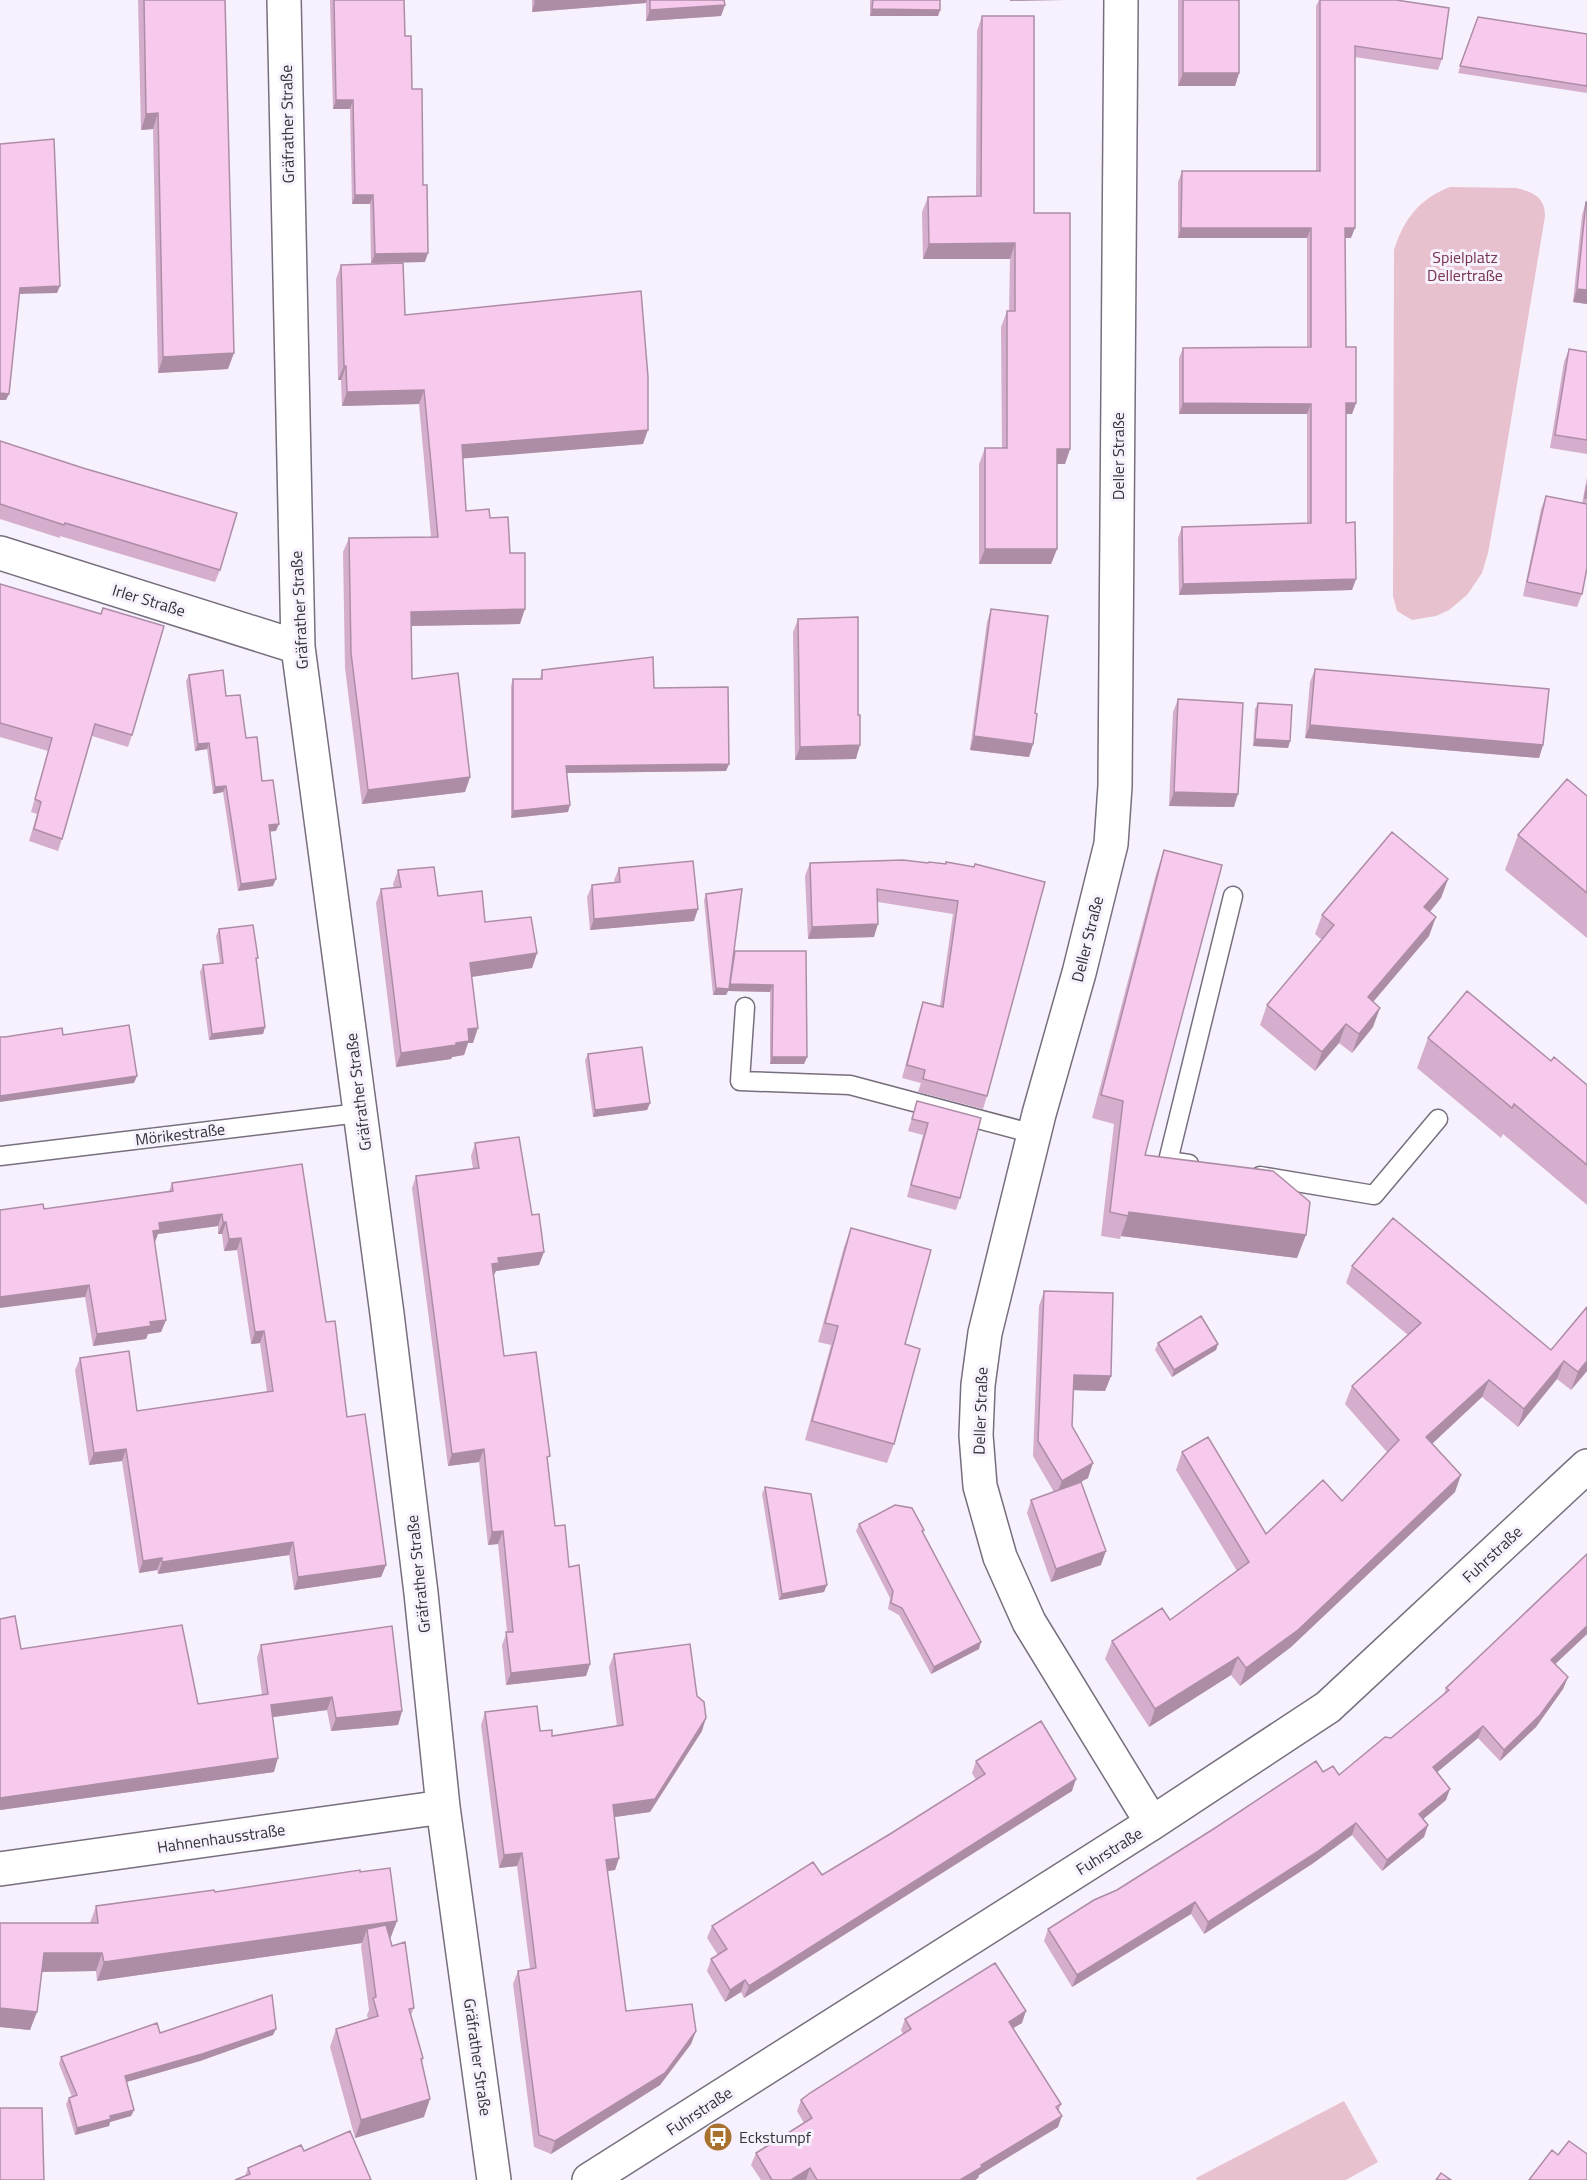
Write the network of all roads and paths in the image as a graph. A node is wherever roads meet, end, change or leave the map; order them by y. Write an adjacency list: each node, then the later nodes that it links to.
1 (284, 0): 4 (street, Gräfrather Straße)
2 (1121, 0): 9 (street, Deller Straße)
3 (0, 553): 4 (street, Irler Straße)
4 (298, 647): 7 (street, Gräfrather Straße)
5 (1233, 896): 11 (lane)
6 (745, 1007): 9 (lane)
7 (359, 1113): 10 (lane, Mörikestraße); 14 (street, Gräfrather Straße)
8 (1438, 1119): 12 (lane)
9 (1034, 1134): 15 (street, Deller Straße)
10 (0, 1156)
11 (1202, 1167)
12 (1248, 1174)
13 (1587, 1466): 15 (street, Fuhrstraße)
14 (443, 1807): 16 (street, Hahnenhausstraße); 18 (street, Gräfrather Straße)
15 (1152, 1823): 17 (street, Fuhrstraße)
16 (0, 1869)
17 (599, 2178)
18 (494, 2180)

